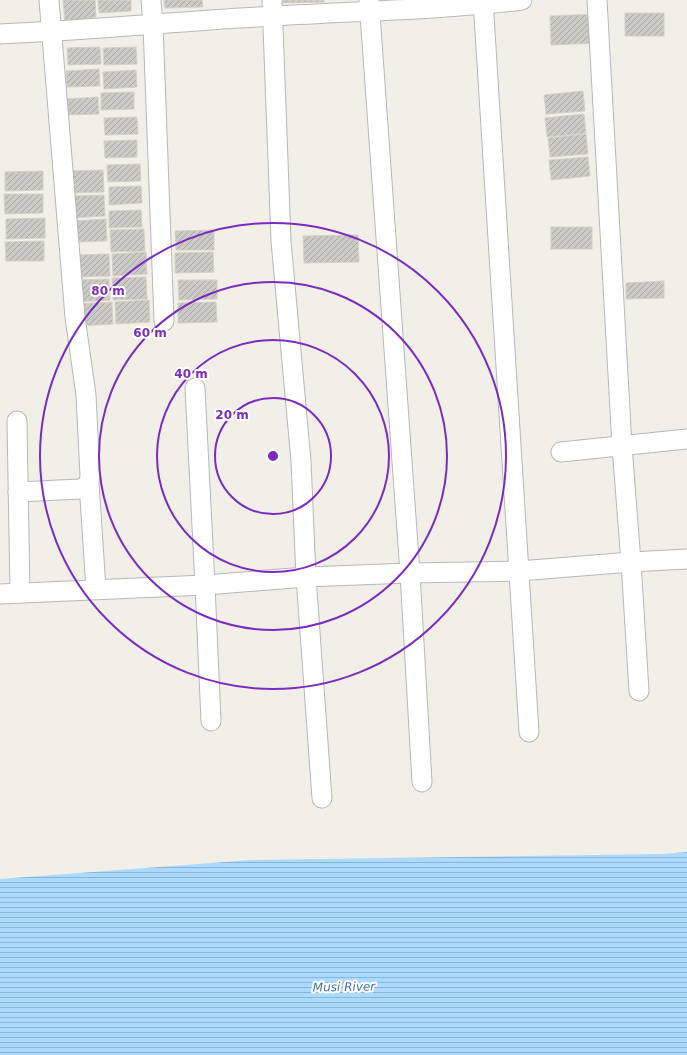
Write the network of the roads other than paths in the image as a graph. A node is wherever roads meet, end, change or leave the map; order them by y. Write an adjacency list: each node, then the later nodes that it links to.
1 (49, 0): 9 (street)
2 (151, 0): 8 (street)
3 (522, 0): 5 (street)
4 (597, 0): 15 (street)
5 (483, 2): 6 (street); 21 (street)
6 (369, 5): 7 (street); 22 (street)
7 (272, 8): 8 (street); 23 (street)
8 (153, 25): 9 (street); 11 (street)
9 (51, 32): 10 (street); 17 (street)
10 (0, 34)
11 (164, 321)
12 (195, 388): 24 (street)
13 (17, 421): 18 (street)
14 (687, 439): 15 (street)
15 (622, 446): 16 (street); 20 (street)
16 (561, 452)
17 (89, 483): 18 (street); 25 (street)
18 (18, 492): 26 (street)
19 (687, 559): 20 (street)
20 (631, 562): 21 (street); 28 (street)
21 (519, 571): 22 (street); 30 (street)
22 (410, 573): 23 (street); 31 (street)
23 (306, 577): 24 (street); 32 (street)
24 (205, 585): 25 (street); 29 (street)
25 (96, 589): 26 (street)
26 (20, 593): 27 (street)
27 (0, 594)
28 (639, 691)
29 (211, 721)
30 (529, 732)
31 (422, 782)
32 (322, 798)

